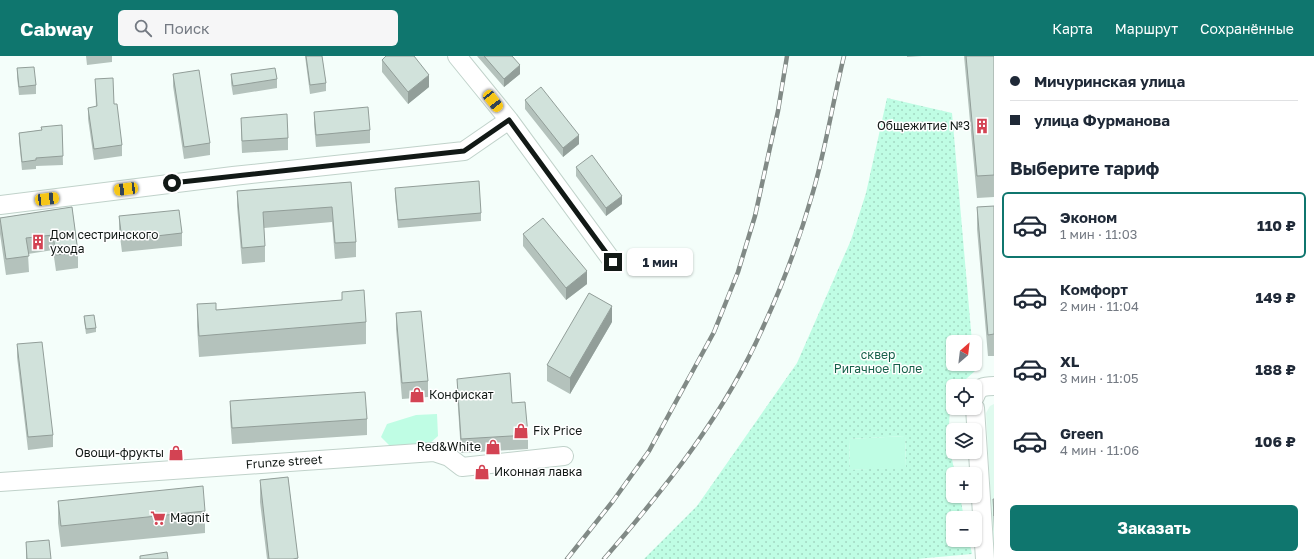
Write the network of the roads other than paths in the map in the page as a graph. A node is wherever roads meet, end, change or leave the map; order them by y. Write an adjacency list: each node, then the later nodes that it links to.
1 (457, 56): 2 (street)
2 (509, 120): 3 (street); 4 (street)
3 (0, 205)
4 (613, 262)
5 (994, 386): 6 (street)
6 (982, 387)
7 (975, 415): 10 (street)
8 (564, 456): 9 (street, Frunze street)
9 (0, 482)
10 (985, 559)

